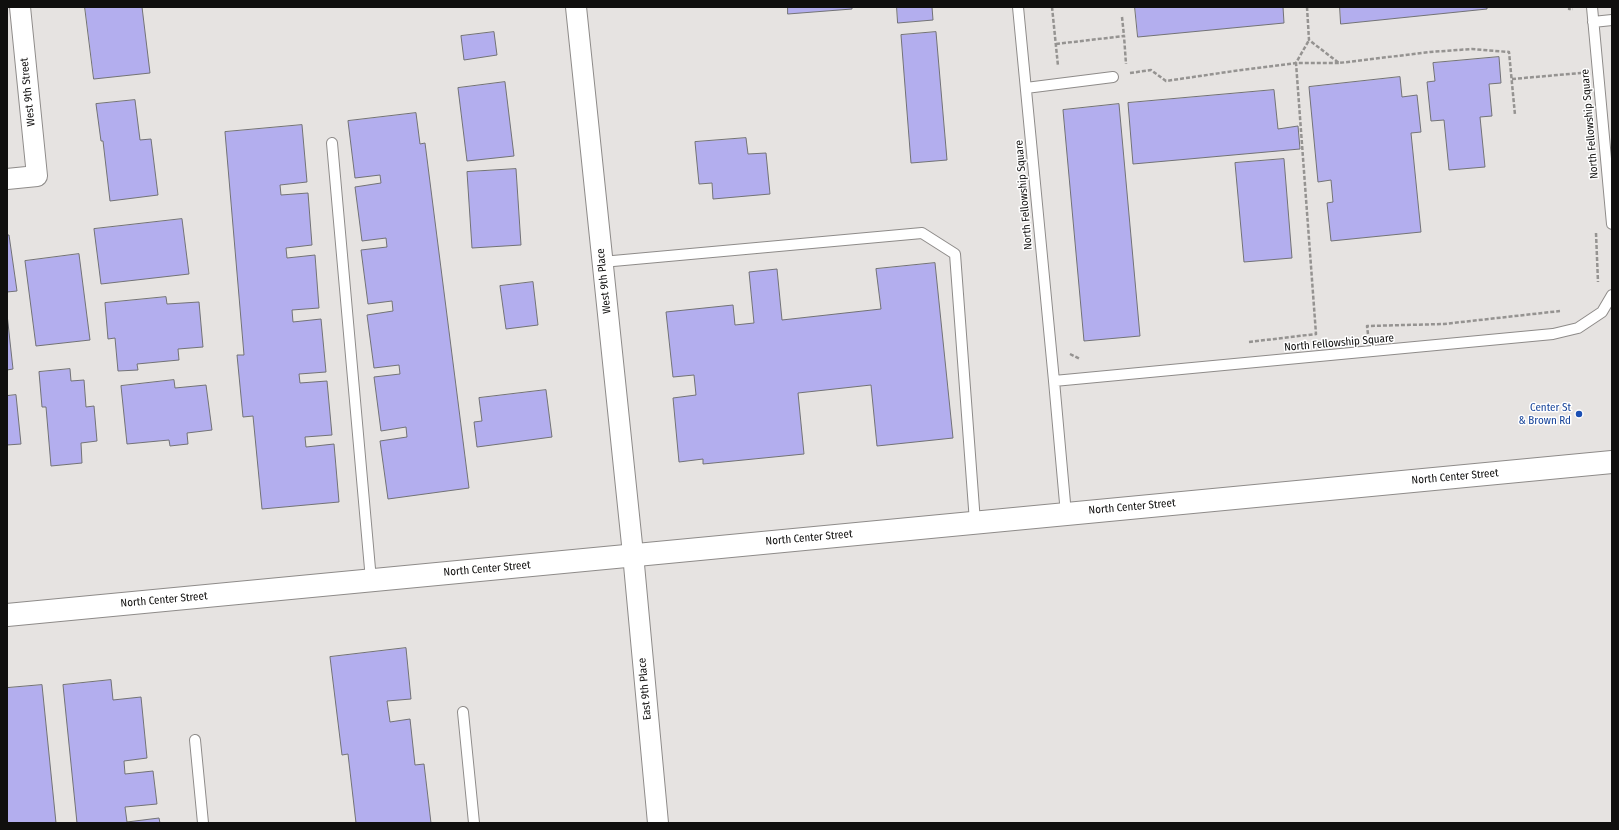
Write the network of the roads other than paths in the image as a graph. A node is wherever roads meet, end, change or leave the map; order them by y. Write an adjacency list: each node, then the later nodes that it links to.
1 (20, 7): 10 (street, West 9th Street)
2 (576, 7): 12 (street, West 9th Place)
3 (1018, 7): 8 (lane, North Fellowship Square)
4 (1592, 7): 6 (lane, North Fellowship Square)
5 (1612, 20): 6 (lane)
6 (1593, 22): 11 (lane, North Fellowship Square)
7 (1113, 77): 8 (lane)
8 (1026, 88): 14 (lane, North Fellowship Square)
9 (332, 143): 19 (lane)
10 (7, 180)
11 (1612, 224)
12 (602, 262): 17 (lane); 18 (street, West 9th Place)
13 (1612, 295): 14 (lane, North Fellowship Square)
14 (1054, 381): 16 (lane, North Fellowship Square)
15 (1612, 462): 16 (street, North Center Street)
16 (1066, 514): 17 (street, North Center Street)
17 (975, 522): 18 (street, North Center Street)
18 (633, 554): 19 (street, North Center Street); 25 (street, East 9th Place)
19 (371, 580): 20 (street, North Center Street)
20 (7, 615)
21 (463, 712): 24 (lane)
22 (195, 740): 23 (lane)
23 (203, 823)
24 (474, 823)
25 (658, 823)

